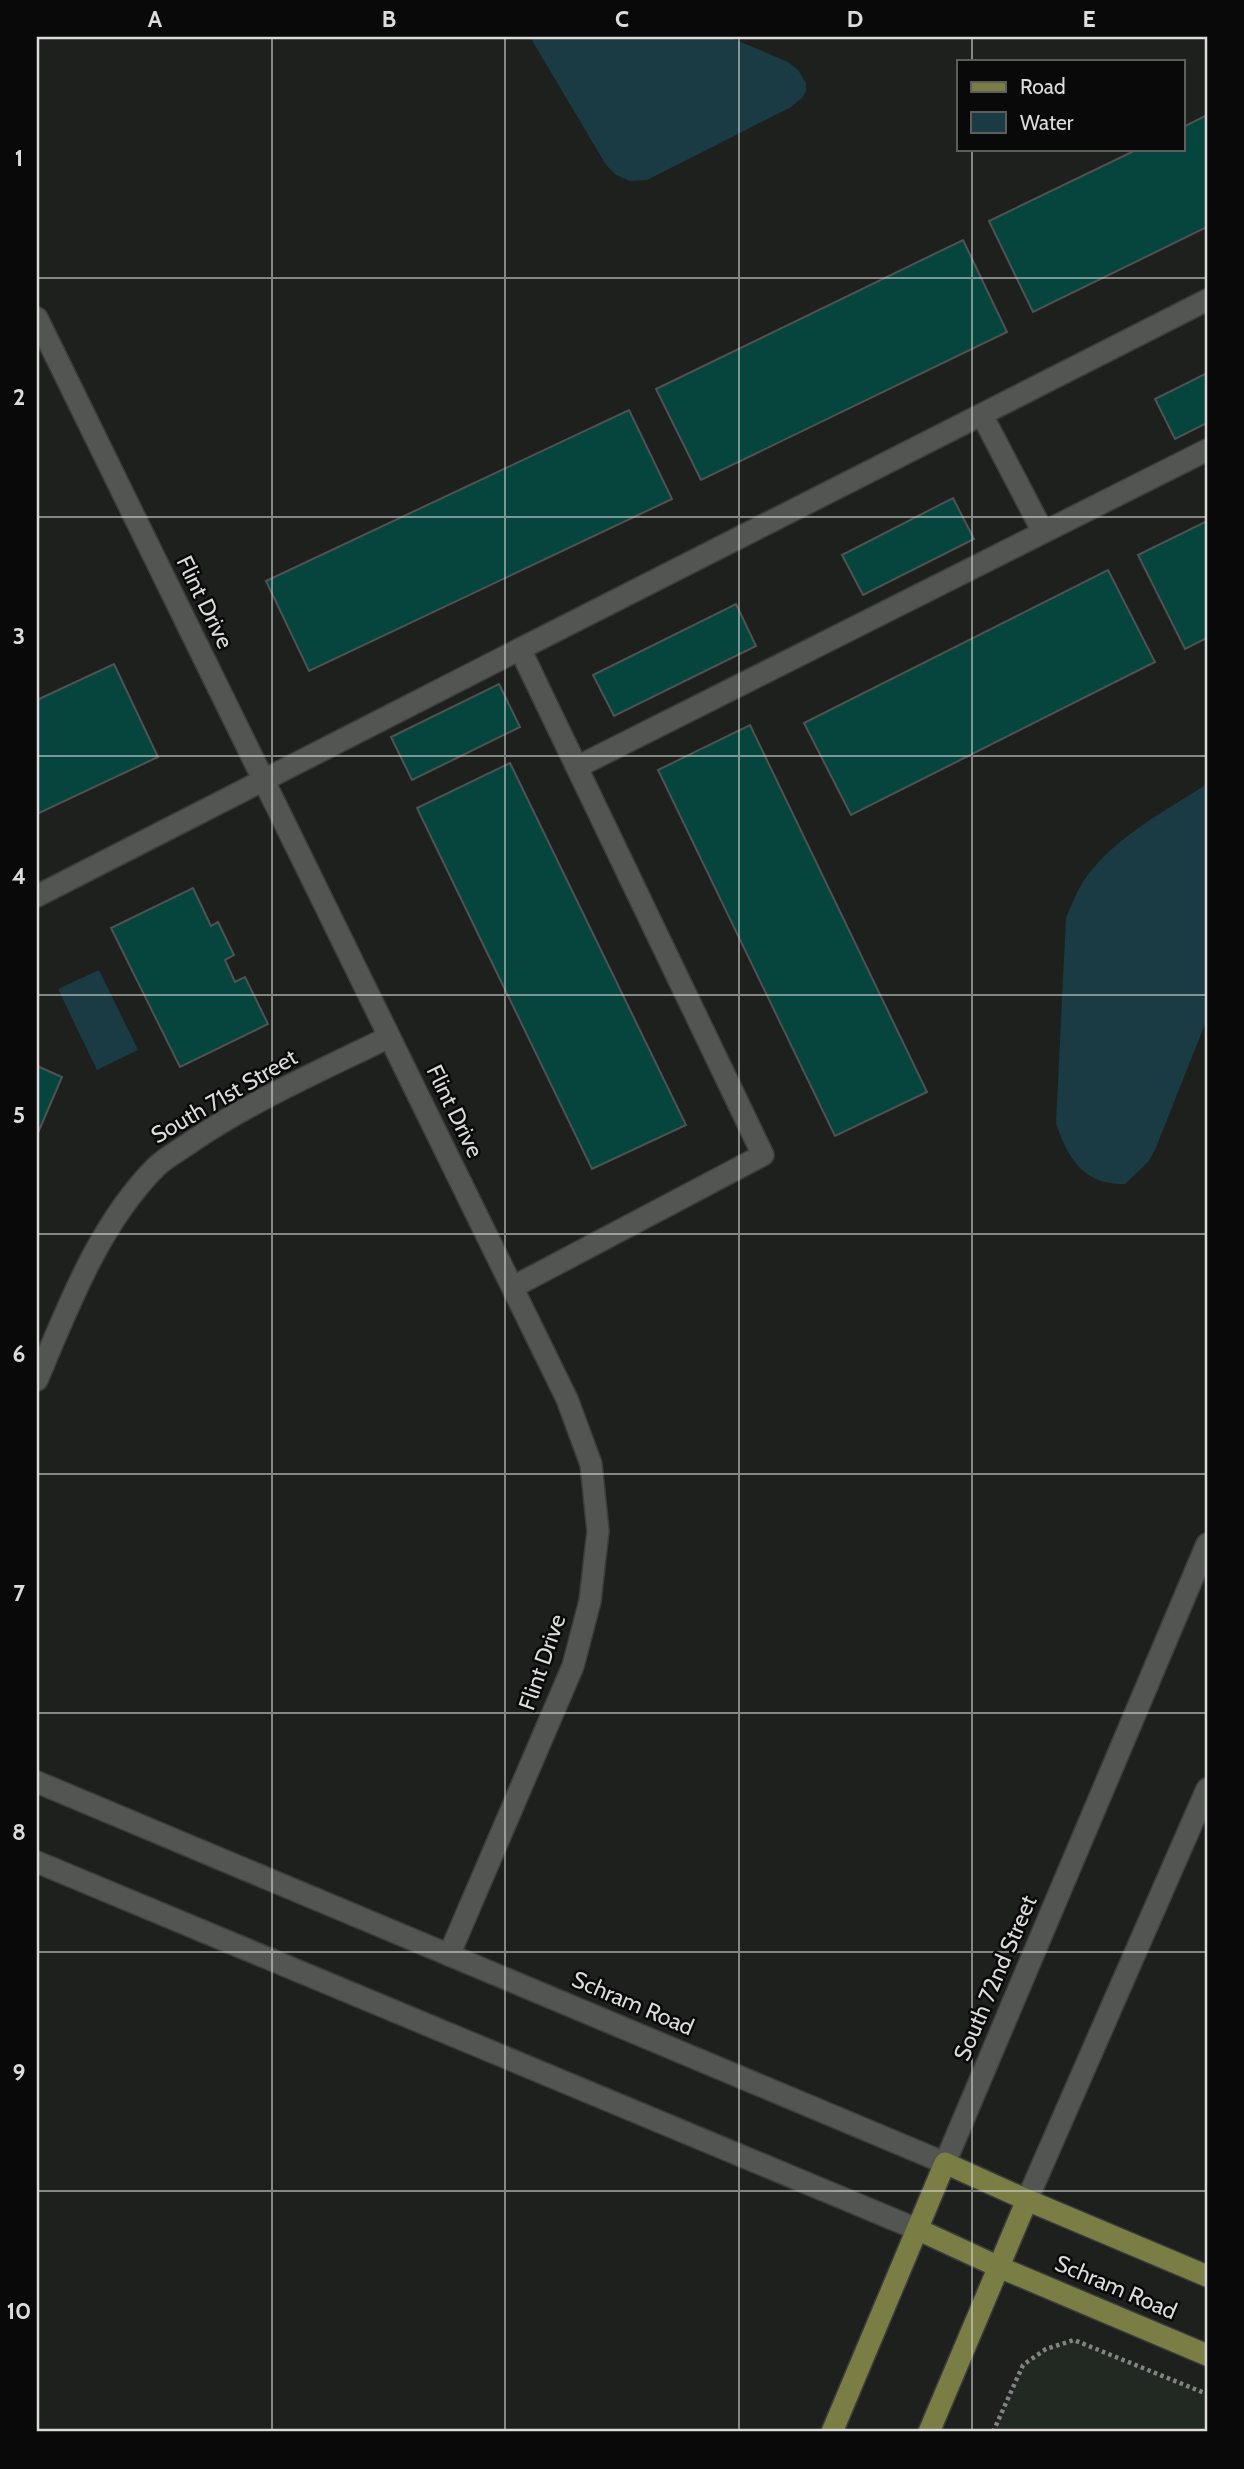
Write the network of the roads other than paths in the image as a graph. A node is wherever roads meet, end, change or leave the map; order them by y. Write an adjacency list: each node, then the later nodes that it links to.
1 (1207, 300): 3 (street)
2 (37, 318): 8 (street, Flint Drive)
3 (982, 415): 5 (street); 6 (street)
4 (1207, 450): 5 (street)
5 (1043, 532): 7 (street)
6 (520, 649): 7 (street); 8 (street)
7 (578, 767): 11 (street)
8 (264, 781): 9 (street); 10 (street, Flint Drive)
9 (37, 896)
10 (389, 1037): 11 (street, Flint Drive); 12 (street, South 71st Street)
11 (513, 1287): 17 (street, Flint Drive)
12 (37, 1380)
13 (1207, 1544): 18 (street, South 72nd Street)
14 (37, 1782): 17 (street, Schram Road)
15 (1207, 1789): 19 (street)
16 (37, 1862): 20 (street, Schram Road)
17 (449, 1955): 18 (street, Schram Road)
18 (945, 2163): 19 (main road, Schram Road); 20 (main road, South 72nd Street)
19 (1027, 2200): 21 (main road); 22 (main road, Schram Road)
20 (919, 2230): 21 (main road, Schram Road); 24 (main road, South 72nd Street)
21 (999, 2267): 23 (main road, Schram Road); 25 (main road)
22 (1207, 2276)
23 (1207, 2355)
24 (832, 2432)
25 (929, 2432)

